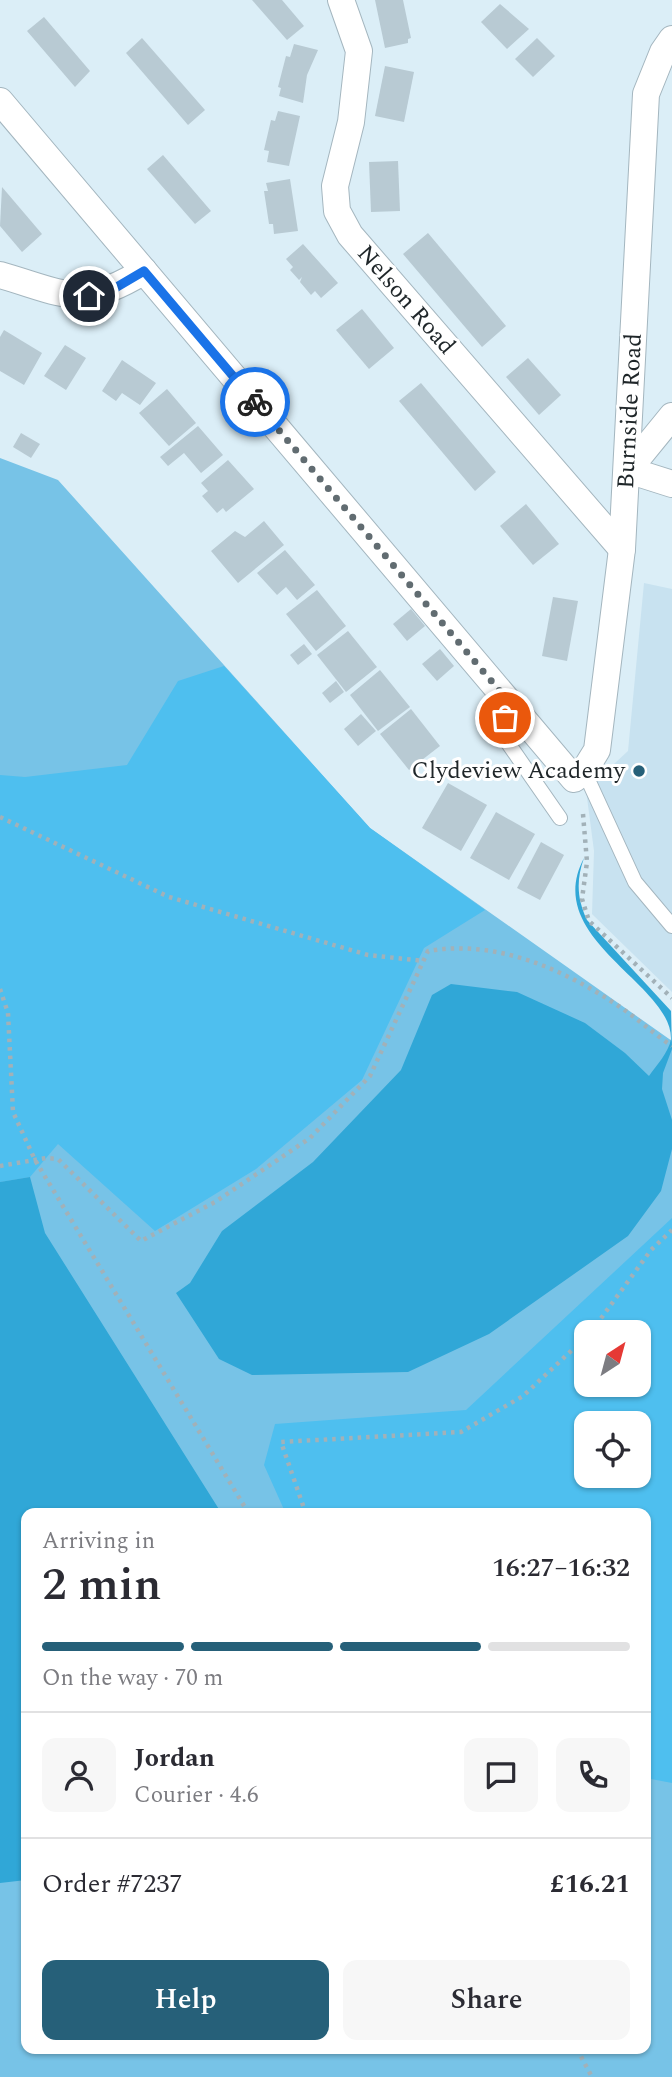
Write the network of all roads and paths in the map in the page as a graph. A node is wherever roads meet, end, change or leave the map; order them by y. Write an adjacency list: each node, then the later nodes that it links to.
1 (341, 0): 9 (street, Nelson Road)
2 (672, 39): 7 (street, Burnside Road)
3 (0, 101): 4 (street)
4 (144, 271): 5 (street); 10 (street)
5 (0, 275)
6 (672, 416): 7 (street)
7 (628, 470): 8 (street); 9 (street, Burnside Road)
8 (672, 484)
9 (622, 550): 11 (street, Burnside Road)
10 (510, 703): 11 (street); 13 (lane)
11 (579, 775): 14 (lane); 17 (path)
12 (0, 817): 15 (path)
13 (560, 818)
14 (672, 926)
15 (424, 961): 18 (path); 19 (path)
16 (0, 989): 19 (path)
17 (672, 998)
18 (670, 1045)
19 (35, 1160): 20 (path); 24 (path)
20 (0, 1166)
21 (672, 1230): 22 (path)
22 (600, 1320)
23 (574, 1348): 25 (path)
24 (245, 1508)
25 (304, 1508)
26 (579, 2054): 27 (path)
27 (592, 2077)

